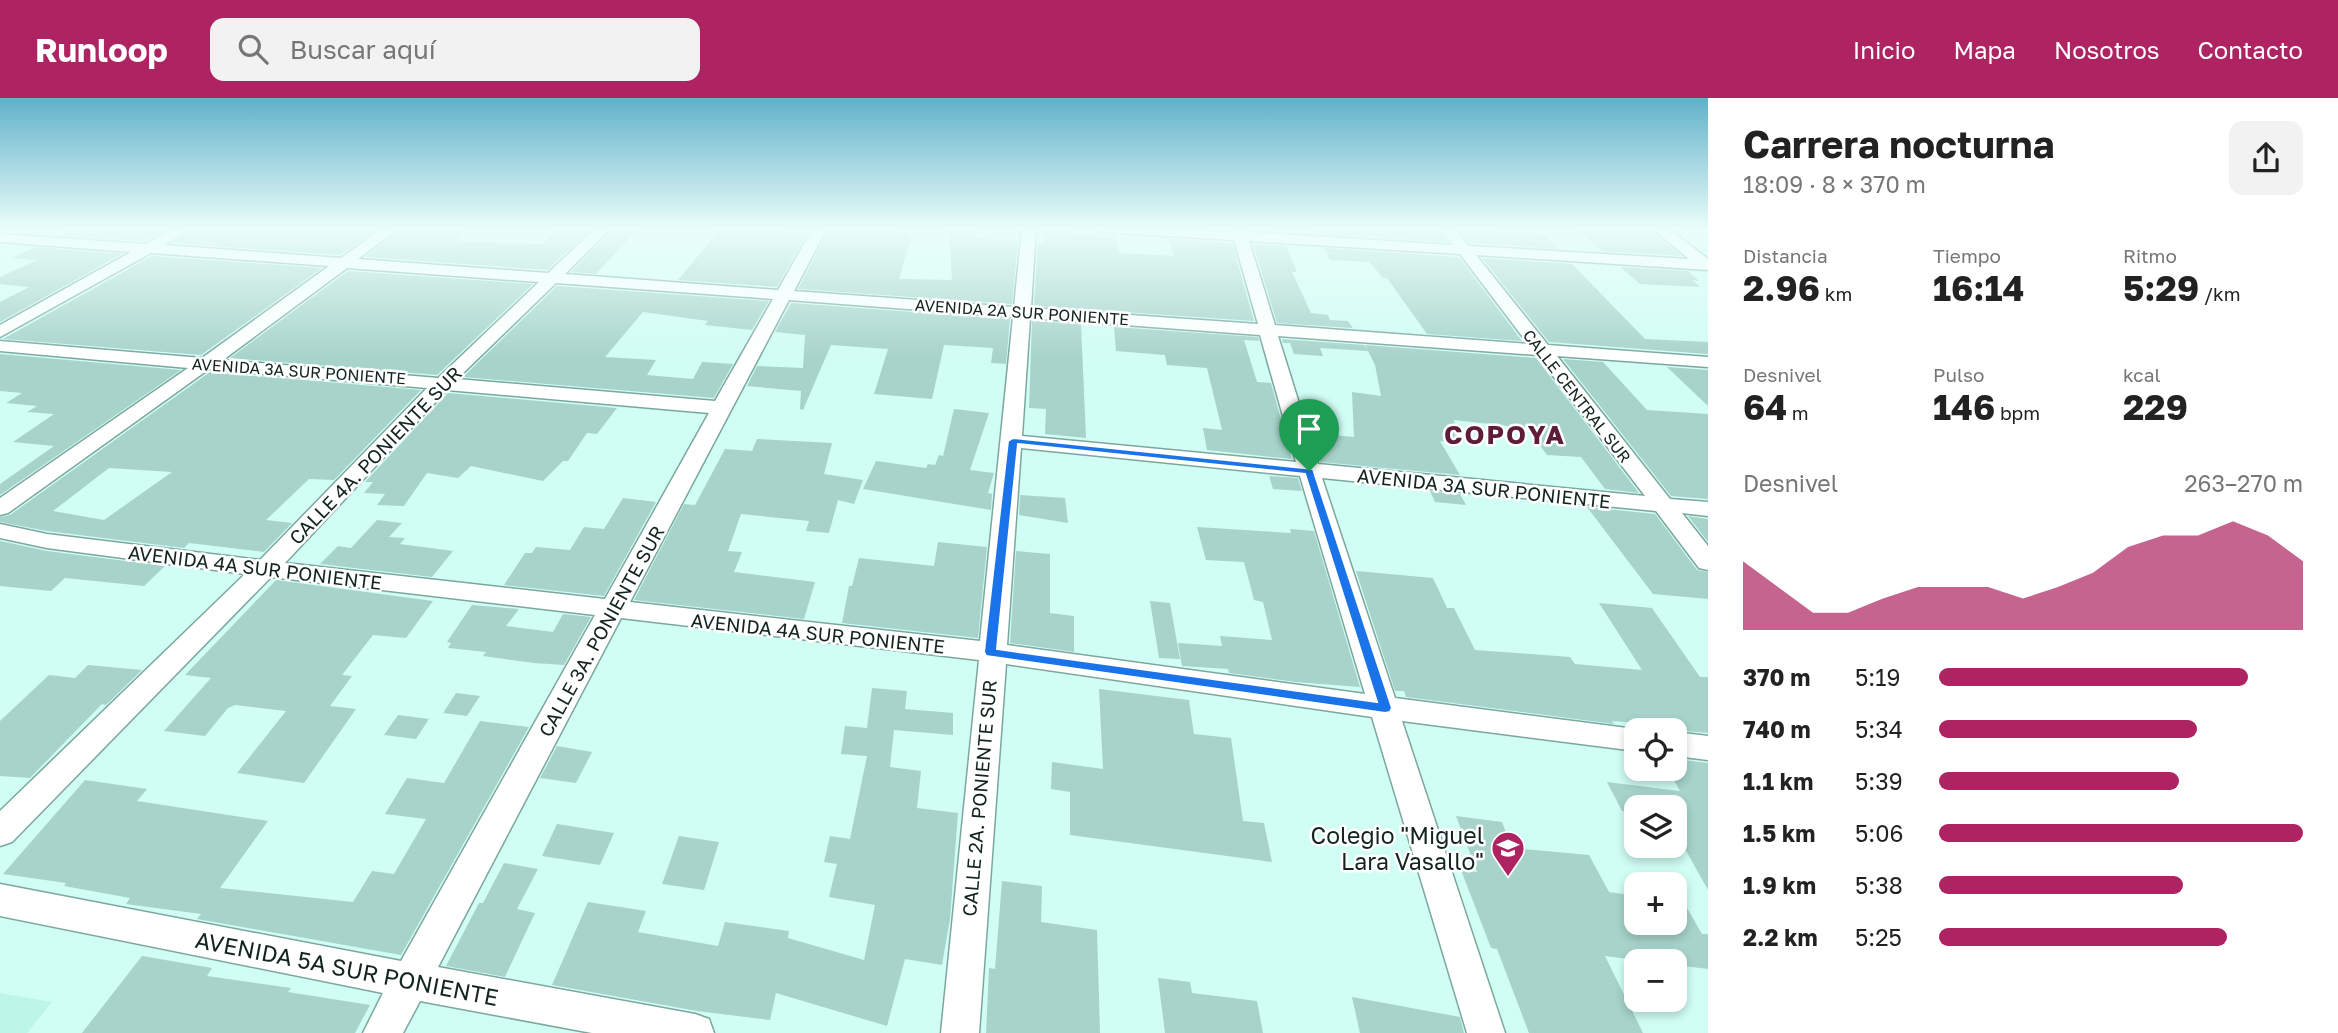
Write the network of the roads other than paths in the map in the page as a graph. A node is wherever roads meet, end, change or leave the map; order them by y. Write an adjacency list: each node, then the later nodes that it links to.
1 (107, 272): 13 (street)
2 (331, 272): 17 (street)
3 (484, 272): 9 (street, AVENIDA 2A SUR PONIENTE)
4 (559, 272): 9 (street, CALLE 4A. PONIENTE SUR)
5 (797, 272): 10 (street, CALLE 3A. PONIENTE SUR)
6 (1026, 272): 11 (street, CALLE 2A. PONIENTE SUR)
7 (1252, 272): 12 (street)
8 (1480, 272): 15 (street, CALLE CENTRAL SUR)
9 (554, 277): 10 (street, AVENIDA 2A SUR PONIENTE); 18 (street, CALLE 4A. PONIENTE SUR)
10 (785, 295): 11 (street, AVENIDA 2A SUR PONIENTE); 19 (street, CALLE 3A. PONIENTE SUR)
11 (1023, 312): 12 (street, AVENIDA 2A SUR PONIENTE); 20 (street, CALLE 2A. PONIENTE SUR)
12 (1269, 331): 15 (street, AVENIDA 2A SUR PONIENTE); 21 (street)
13 (0, 332)
14 (0, 346): 17 (street, AVENIDA 3A SUR PONIENTE)
15 (1541, 351): 16 (street, AVENIDA 2A SUR PONIENTE); 22 (street, CALLE CENTRAL SUR)
16 (1708, 362)
17 (205, 364): 18 (street, AVENIDA 3A SUR PONIENTE); 23 (street)
18 (444, 382): 19 (street, AVENIDA 3A SUR PONIENTE); 27 (street, CALLE 4A. PONIENTE SUR)
19 (724, 408): 28 (street, CALLE 3A. PONIENTE SUR)
20 (1013, 441): 21 (street, AVENIDA 3A SUR PONIENTE); 29 (street, CALLE 2A. PONIENTE SUR)
21 (1309, 471): 22 (street, AVENIDA 3A SUR PONIENTE); 30 (street)
22 (1663, 505): 24 (street, AVENIDA 3A SUR PONIENTE); 26 (street, CALLE CENTRAL SUR)
23 (0, 509)
24 (1708, 509)
25 (0, 531): 27 (street, AVENIDA 4A SUR PONIENTE)
26 (1708, 562)
27 (266, 568): 28 (street, AVENIDA 4A SUR PONIENTE); 34 (street, CALLE 4A. PONIENTE SUR)
28 (612, 609): 29 (street, AVENIDA 4A SUR PONIENTE); 36 (street, CALLE 3A. PONIENTE SUR)
29 (991, 652): 30 (street, AVENIDA 4A SUR PONIENTE); 39 (street, CALLE 2A. PONIENTE SUR)
30 (1385, 708): 31 (street, AVENIDA 4A SUR PONIENTE); 40 (street)
31 (1624, 738)
32 (1687, 745): 33 (street)
33 (1708, 748)
34 (0, 832)
35 (0, 900): 36 (street, AVENIDA 5A SUR PONIENTE)
36 (412, 981): 37 (street, CALLE 3A. PONIENTE SUR); 38 (street, AVENIDA 5A SUR PONIENTE)
37 (383, 1033)
38 (695, 1033)
39 (960, 1033)
40 (1486, 1033)

